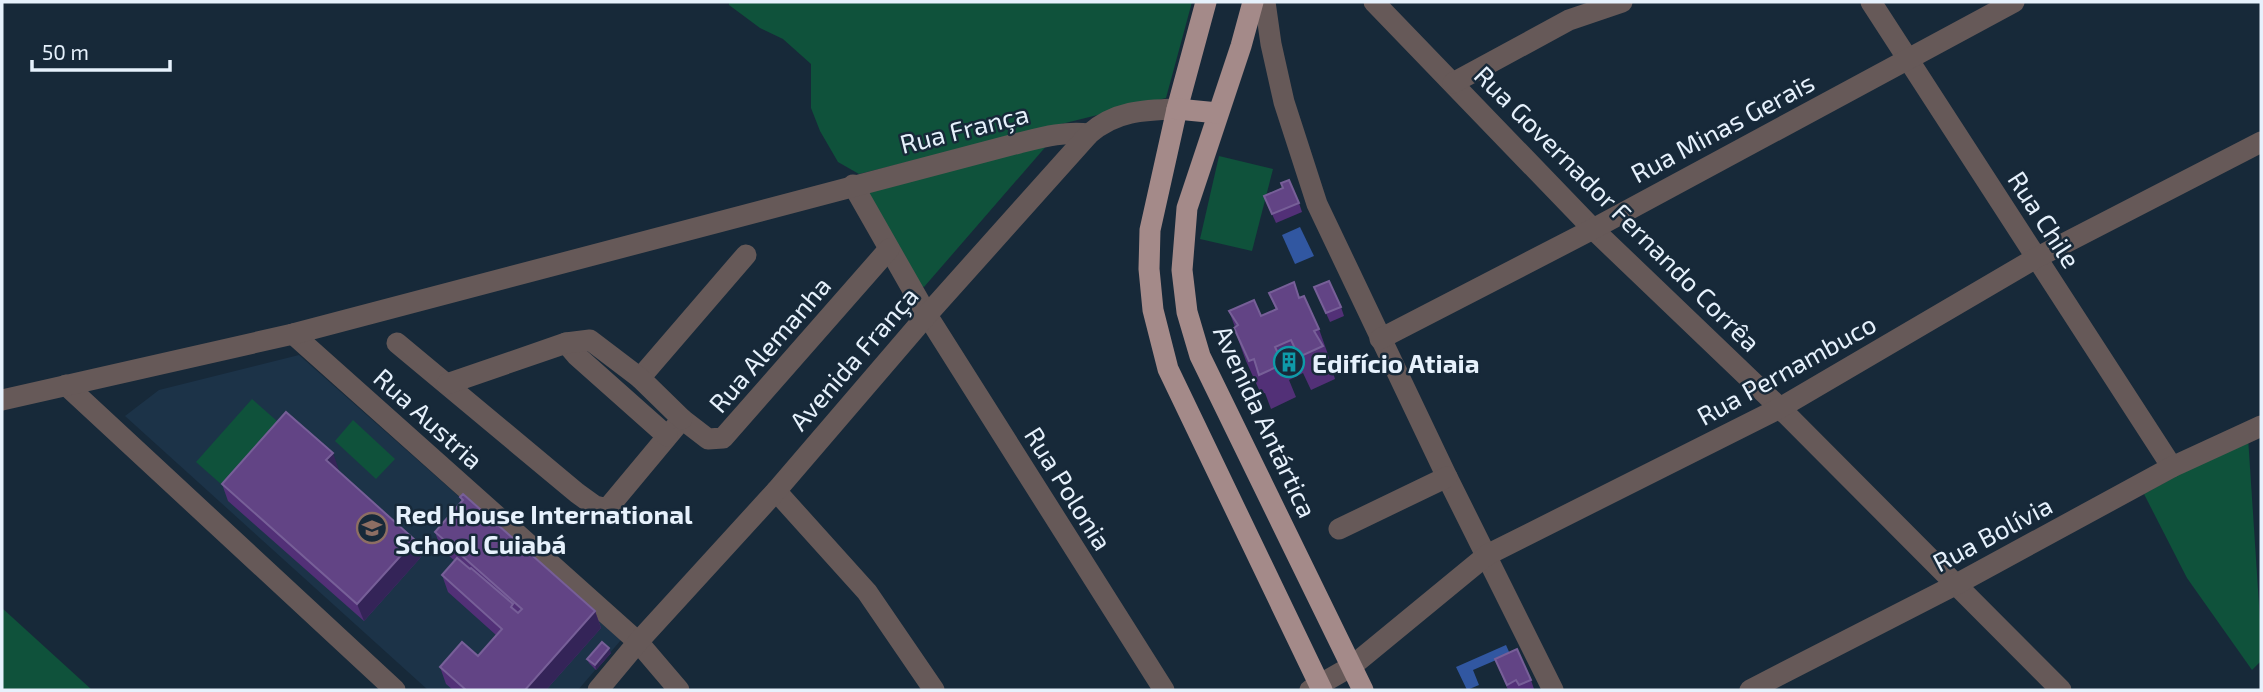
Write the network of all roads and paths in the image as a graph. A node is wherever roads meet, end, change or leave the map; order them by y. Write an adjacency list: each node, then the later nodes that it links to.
1 (1206, 2): 10 (main road)
2 (1253, 2): 11 (main road, Avenida Antártica)
3 (1265, 2): 21 (street)
4 (1374, 2): 9 (street, Rua Governador Fernando Corrêa)
5 (1622, 2): 9 (street)
6 (1871, 2): 8 (street, Rua Chile)
7 (2014, 2): 8 (street, Rua Minas Gerais)
8 (1908, 58): 15 (street, Rua Minas Gerais); 18 (street, Rua Chile)
9 (1453, 83): 15 (street, Rua Governador Fernando Corrêa)
10 (1177, 109): 11 (main road); 12 (street, Avenida França); 40 (main road)
11 (1218, 113): 39 (main road, Avenida Antártica)
12 (1089, 134): 14 (street, Rua França); 19 (street, Avenida França)
13 (2261, 142): 18 (street, Rua Pernambuco)
14 (853, 185): 16 (street); 20 (street, Rua França)
15 (1593, 229): 21 (street, Rua Minas Gerais); 28 (street, Rua Governador Fernando Corrêa)
16 (889, 249): 19 (street); 29 (street, Rua Alemanha)
17 (746, 255): 24 (street)
18 (2036, 258): 28 (street, Rua Pernambuco); 32 (street, Rua Chile)
19 (927, 315): 34 (street, Avenida França); 45 (street, Rua Polonia)
20 (293, 334): 26 (street, Rua França); 38 (street, Rua Austria)
21 (1380, 339): 33 (street)
22 (397, 343): 25 (street, Rua Alemanha)
23 (566, 343): 24 (street, Rua Alemanha); 25 (street, Rua Alemanha); 31 (street)
24 (640, 378): 29 (street, Rua Alemanha)
25 (447, 384): 31 (street, Rua Alemanha)
26 (66, 385): 27 (street, Rua França); 41 (street)
27 (2, 400)
28 (1780, 408): 36 (street, Rua Pernambuco); 37 (street, Rua Governador Fernando Corrêa)
29 (682, 419): 31 (street, Rua Alemanha)
30 (2261, 426): 32 (street, Rua Bolívia)
31 (667, 436)
32 (2172, 467): 37 (street, Rua Bolívia)
33 (1447, 477): 35 (street); 36 (street)
34 (776, 491): 38 (street, Avenida França); 44 (street)
35 (1339, 529)
36 (1487, 555): 39 (street, Rua Pernambuco); 47 (street)
37 (1955, 585): 48 (street, Rua Bolívia); 49 (street, Rua Governador Fernando Corrêa)
38 (638, 642): 42 (street, Avenida França); 43 (street, Rua Austria)
39 (1352, 666): 40 (street, Rua Pernambuco); 46 (main road, Avenida Antártica)
40 (1318, 688)
41 (395, 690)
42 (598, 690)
43 (679, 690)
44 (934, 690)
45 (1164, 690)
46 (1363, 690)
47 (1553, 690)
48 (1750, 690)
49 (2061, 690)

